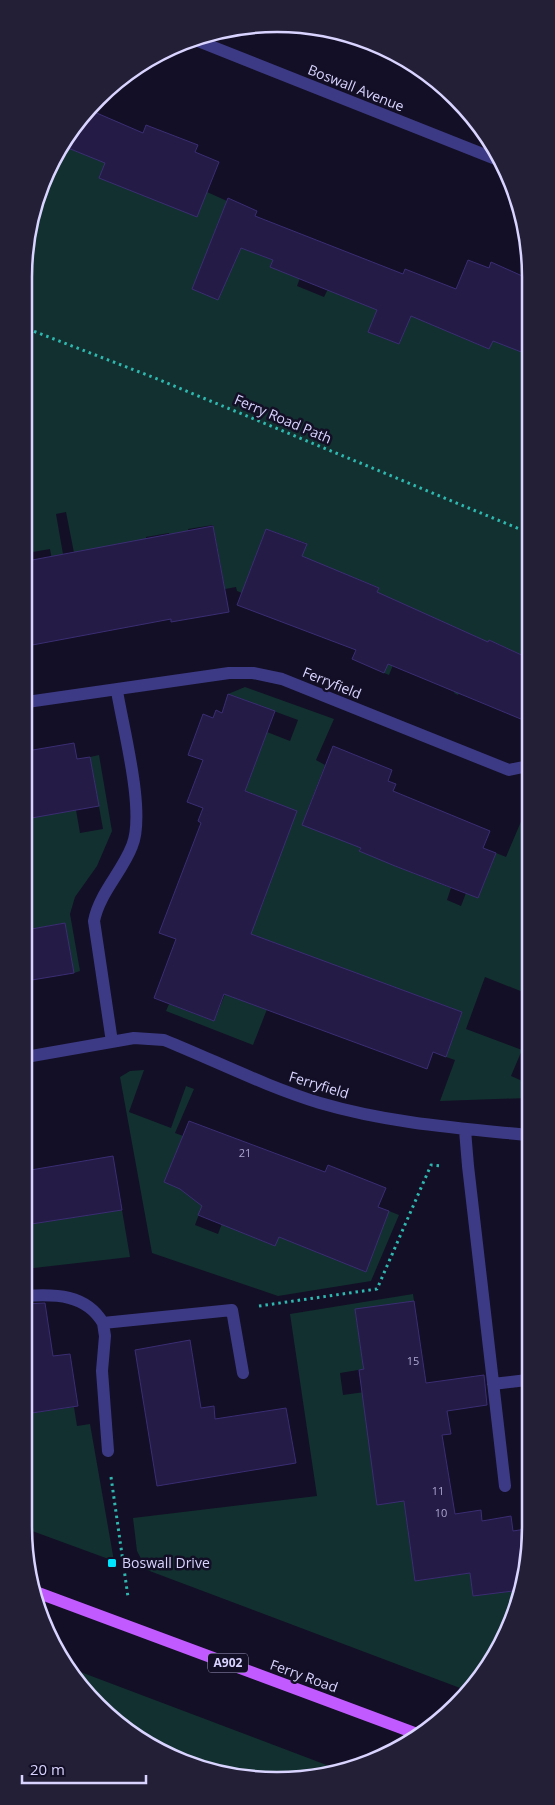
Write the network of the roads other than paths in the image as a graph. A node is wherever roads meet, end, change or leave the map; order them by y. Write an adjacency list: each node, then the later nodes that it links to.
1 (205, 44): 2 (street, Boswall Avenue)
2 (491, 157)
3 (116, 691): 4 (street, Ferryfield); 5 (street, Ferryfield); 6 (street)
4 (32, 701)
5 (522, 767)
6 (112, 1042): 7 (street, Ferryfield); 8 (street, Ferryfield)
7 (32, 1056)
8 (465, 1130): 9 (street, Ferryfield); 14 (street)
9 (522, 1135)
10 (32, 1295): 11 (street)
11 (103, 1323): 12 (street); 15 (street)
12 (243, 1373)
13 (522, 1381): 14 (street)
14 (493, 1384): 16 (street)
15 (108, 1451)
16 (505, 1486)
17 (42, 1594): 18 (main road, Ferry Road / A902)
18 (412, 1732)

